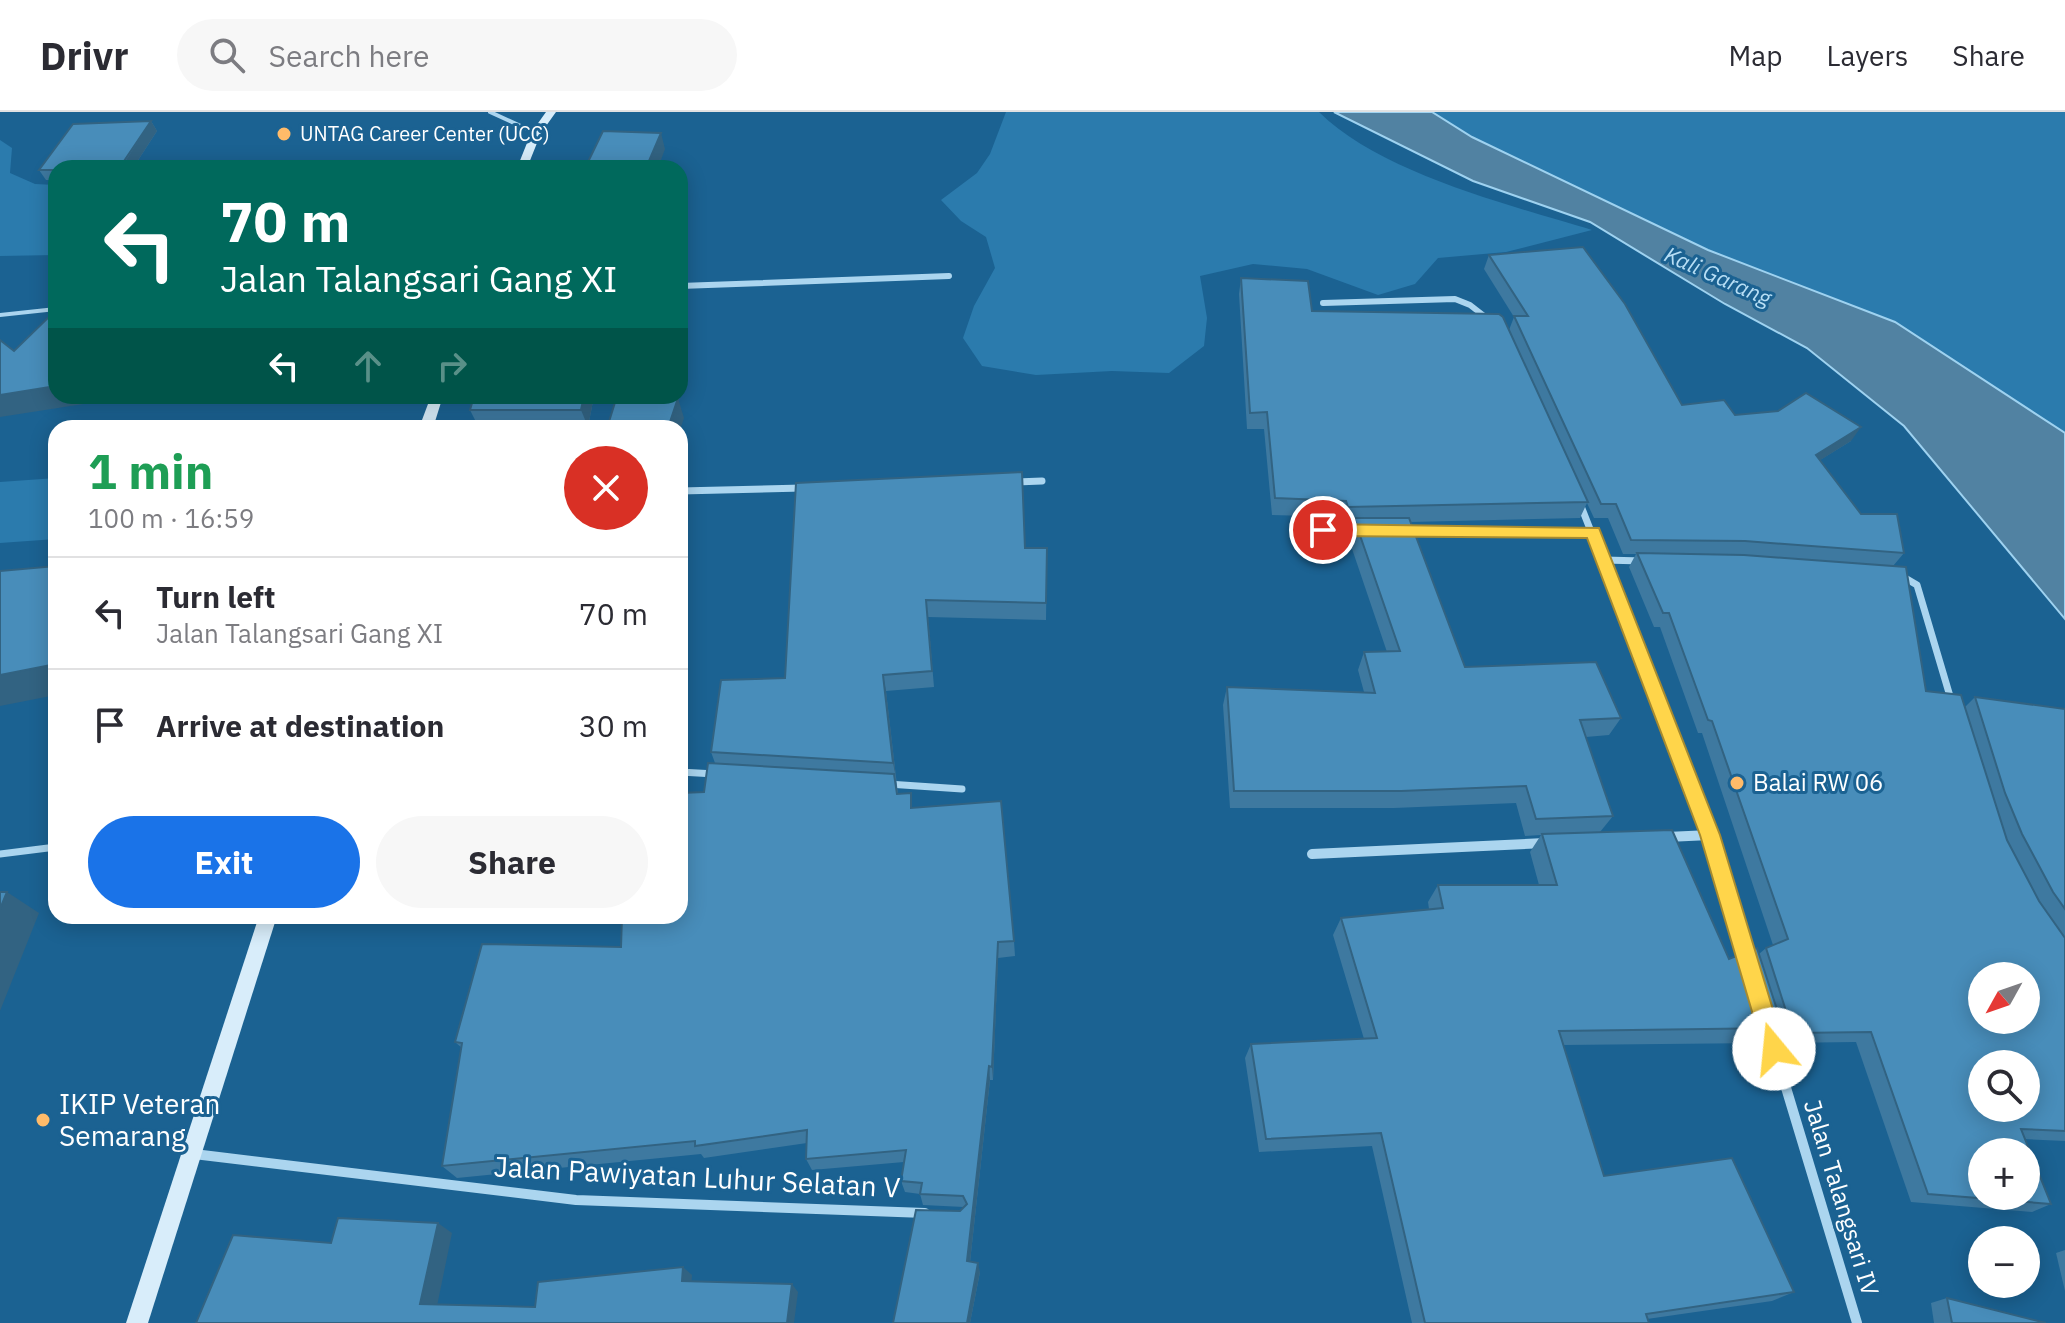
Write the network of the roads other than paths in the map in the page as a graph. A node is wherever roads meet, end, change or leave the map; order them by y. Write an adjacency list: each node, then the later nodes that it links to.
1 (490, 112): 3 (lane)
2 (551, 112): 3 (main road)
3 (536, 133): 4 (main road)
4 (525, 160)
5 (949, 276): 6 (street)
6 (688, 286)
7 (1323, 303): 10 (street)
8 (48, 310): 9 (lane)
9 (0, 315)
10 (1497, 325)
11 (1042, 481): 12 (street)
12 (1010, 482)
13 (806, 488): 15 (street)
14 (1574, 489): 19 (street)
15 (688, 491)
16 (1323, 530): 17 (street)
17 (1370, 530)
18 (1402, 530): 19 (street)
19 (1593, 532): 20 (street)
20 (1604, 560): 21 (street); 28 (street)
21 (1648, 561)
22 (1895, 574): 23 (street)
23 (1957, 717)
24 (688, 773): 25 (street)
25 (727, 775)
26 (884, 784): 27 (street)
27 (962, 789)
28 (1710, 835): 29 (street); 35 (street)
29 (1662, 837)
30 (1550, 843): 33 (street)
31 (48, 848): 32 (lane)
32 (0, 854)
33 (1312, 854)
34 (265, 924): 37 (main road)
35 (1751, 972)
36 (1765, 1018): 40 (street, Jalan Talangsari IV)
37 (193, 1154): 38 (street, Jalan Pawiyatan Luhur Selatan V); 39 (main road)
38 (930, 1213)
39 (137, 1323)
40 (1857, 1323)

